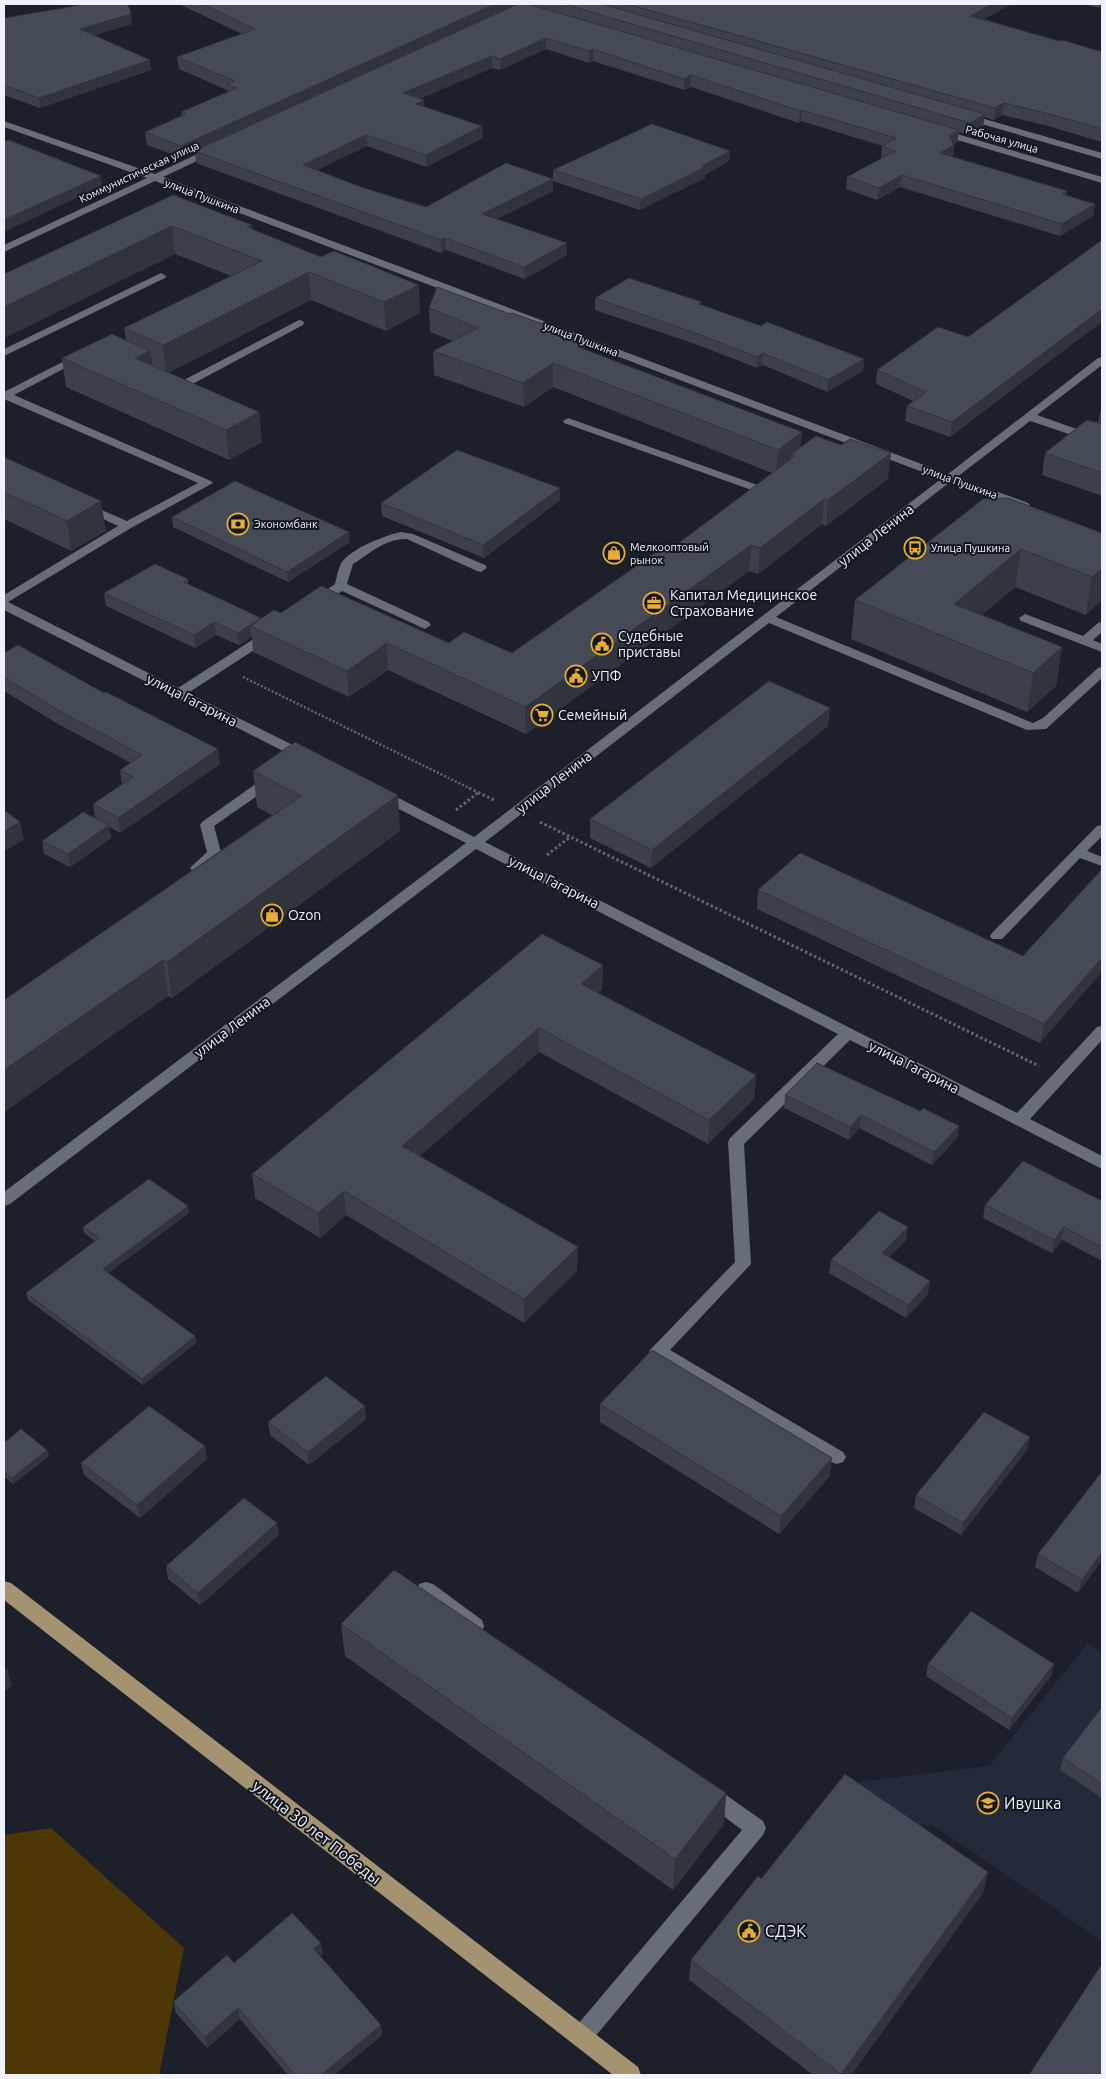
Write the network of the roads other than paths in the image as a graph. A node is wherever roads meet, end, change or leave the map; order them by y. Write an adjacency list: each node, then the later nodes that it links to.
1 (951, 112): 5 (street, Рабочая улица)
2 (4, 124): 6 (street, улица Пушкина)
3 (930, 129): 7 (street, Рабочая улица)
4 (226, 144): 6 (street, Коммунистическая улица)
5 (1102, 156)
6 (154, 177): 8 (street, Коммунистическая улица); 18 (street, улица Пушкина)
7 (1102, 180)
8 (4, 249)
9 (162, 276): 12 (street)
10 (299, 323): 14 (street)
11 (89, 352): 15 (street)
12 (4, 353)
13 (1102, 360): 16 (street, улица Ленина)
14 (164, 379)
15 (4, 395): 25 (street)
16 (1028, 416): 19 (street); 21 (street, улица Ленина)
17 (568, 421): 22 (street)
18 (838, 436): 20 (street); 21 (street, улица Пушкина)
19 (1102, 442)
20 (823, 447)
21 (950, 478): 24 (street, улица Пушкина); 31 (street, улица Ленина)
22 (779, 480)
23 (74, 501): 25 (street)
24 (1033, 508)
25 (128, 526): 28 (street)
26 (481, 568): 27 (street)
27 (341, 586): 30 (street); 33 (street)
28 (4, 600)
29 (4, 605): 39 (street, улица Гагарина)
30 (309, 608)
31 (768, 618): 38 (street); 44 (street, улица Ленина)
32 (1025, 618): 36 (street)
33 (425, 625)
34 (1102, 626): 36 (street)
35 (277, 629): 39 (street)
36 (1085, 641): 37 (street)
37 (1102, 648)
38 (1102, 671)
39 (179, 693): 40 (street, улица Гагарина)
40 (294, 762): 41 (street, улица Гагарина); 47 (street)
41 (320, 764)
42 (370, 790): 44 (street, улица Гагарина)
43 (1102, 829): 45 (street)
44 (476, 842): 50 (street, улица Гагарина); 53 (street, улица Ленина)
45 (1078, 852): 46 (street); 48 (street)
46 (1102, 862)
47 (187, 875)
48 (997, 936)
49 (1102, 1031): 51 (street)
50 (848, 1033): 51 (street, улица Гагарина); 54 (street)
51 (1019, 1121): 52 (street, улица Гагарина)
52 (1102, 1163)
53 (4, 1200)
54 (837, 1457)
55 (4, 1589): 59 (main road, улица 30 лет Победы)
56 (426, 1590): 57 (street)
57 (491, 1637)
58 (692, 1781): 59 (street)
59 (581, 2037): 60 (main road, улица 30 лет Победы)
60 (630, 2075)

